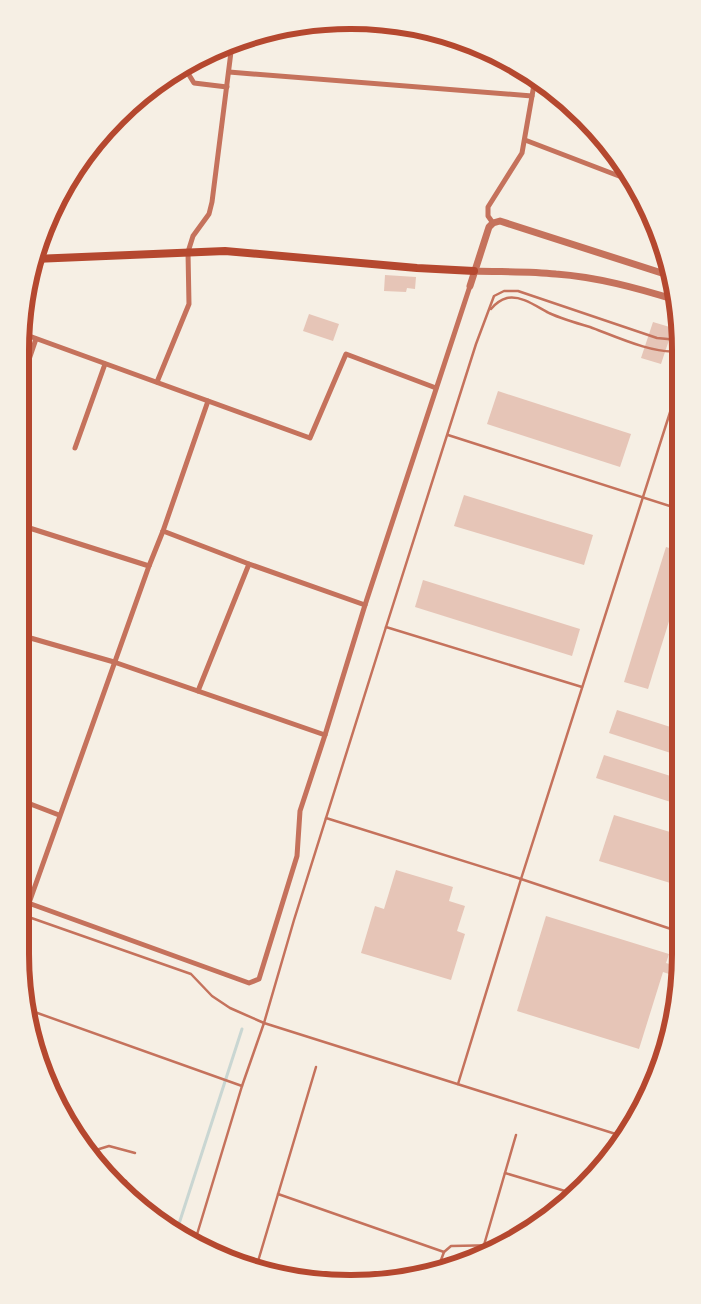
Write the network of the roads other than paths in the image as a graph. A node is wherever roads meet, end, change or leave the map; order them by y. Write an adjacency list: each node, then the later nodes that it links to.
1 (231, 52): 2 (street)
2 (229, 72): 5 (street); 6 (street)
3 (188, 73): 5 (street)
4 (534, 86): 6 (street)
5 (227, 87): 10 (street)
6 (532, 96): 7 (street)
7 (525, 140): 8 (street); 9 (street)
8 (621, 177)
9 (493, 222): 12 (street); 13 (street)
10 (188, 252): 11 (main road); 12 (main road); 23 (street)
11 (43, 259)
12 (474, 272): 14 (street); 15 (street)
13 (662, 273)
14 (470, 286): 24 (street)
15 (667, 297)
16 (489, 310): 19 (lane); 20 (lane); 27 (lane)
17 (29, 337): 18 (street)
18 (36, 339): 21 (street); 22 (street)
19 (672, 339)
20 (672, 352)
21 (29, 360)
22 (105, 364): 23 (street); 28 (street)
23 (157, 382): 25 (street)
24 (436, 388): 25 (street); 35 (street)
25 (208, 401): 32 (street)
26 (672, 406): 29 (lane)
27 (448, 435): 29 (lane); 36 (lane)
28 (75, 448)
29 (643, 498): 30 (lane); 39 (lane)
30 (672, 507)
31 (29, 527): 34 (street)
32 (163, 531): 33 (street); 34 (street)
33 (249, 564): 35 (street); 40 (street)
34 (149, 566): 38 (street)
35 (365, 605): 41 (street)
36 (386, 627): 39 (lane); 44 (lane)
37 (29, 638): 38 (street)
38 (114, 662): 40 (street); 43 (street)
39 (582, 687): 45 (lane)
40 (198, 690): 41 (street)
41 (325, 735): 46 (street)
42 (29, 803): 43 (street)
43 (59, 815): 46 (street)
44 (326, 818): 45 (lane); 50 (lane)
45 (521, 879): 48 (lane); 52 (lane)
46 (29, 903)
47 (29, 917): 50 (lane)
48 (672, 929)
49 (34, 1012): 53 (lane)
50 (264, 1023): 52 (lane); 53 (lane)
51 (316, 1067): 62 (lane)
52 (458, 1084): 54 (lane)
53 (242, 1086): 63 (lane)
54 (616, 1134)
55 (516, 1135): 58 (lane)
56 (96, 1150): 57 (lane)
57 (135, 1153)
58 (505, 1174): 61 (lane); 64 (lane)
59 (122, 1180): 60 (lane)
60 (126, 1181)
61 (567, 1192)
62 (278, 1194): 65 (lane); 66 (lane)
63 (197, 1236)
64 (484, 1245): 65 (lane)
65 (444, 1252): 67 (lane)
66 (258, 1261)
67 (440, 1262)

